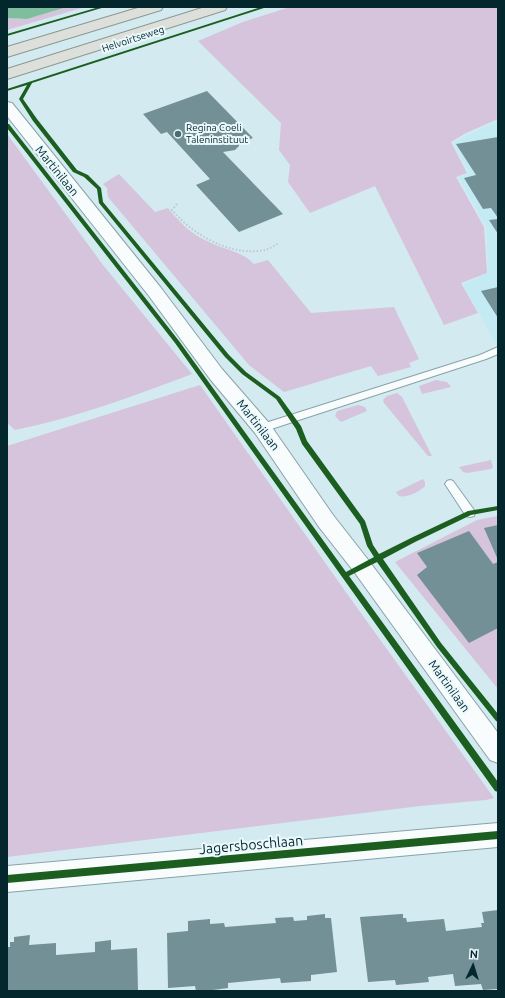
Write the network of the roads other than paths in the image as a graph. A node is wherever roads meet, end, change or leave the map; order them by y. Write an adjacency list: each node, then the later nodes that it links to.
1 (156, 7): 3 (main road, Helvoirtseweg)
2 (220, 7): 4 (main road, Helvoirtseweg)
3 (7, 52)
4 (7, 74)
5 (7, 106): 7 (street, Martinilaan)
6 (498, 350): 7 (lane)
7 (262, 428): 10 (street, Martinilaan)
8 (450, 484): 9 (lane)
9 (470, 513)
10 (498, 752)
11 (498, 835): 12 (street, Jagersboschlaan)
12 (7, 879)

